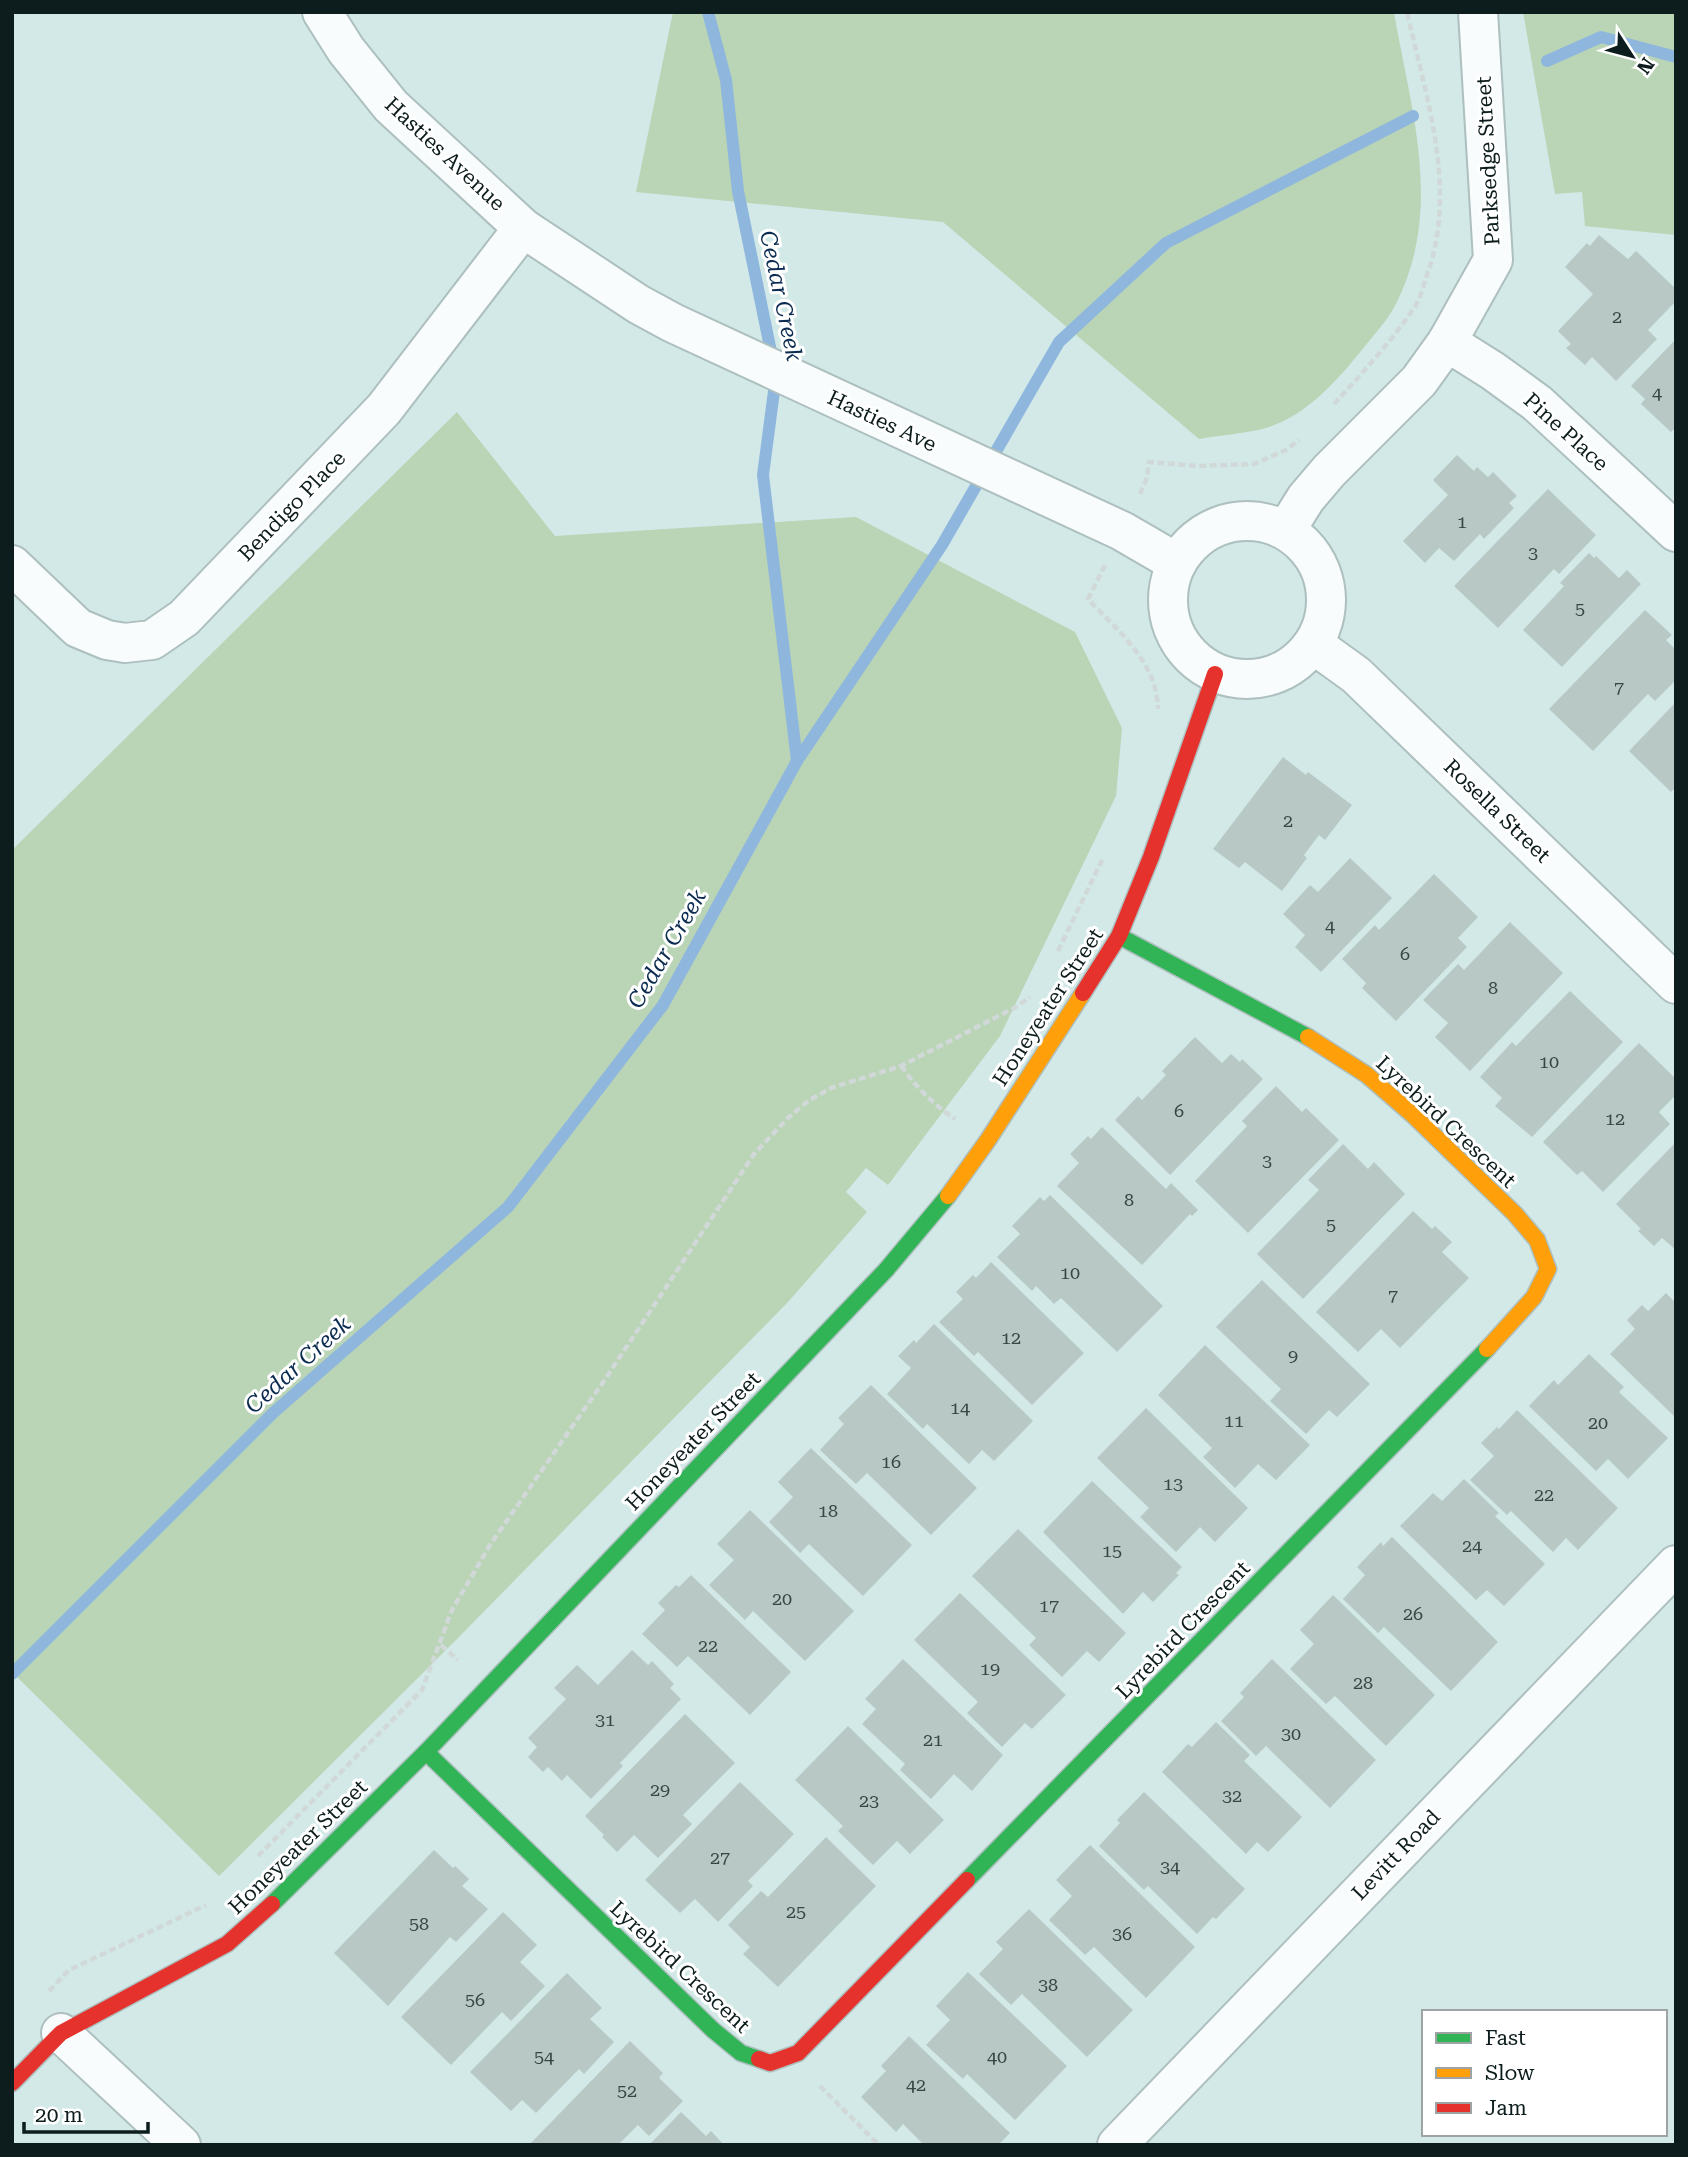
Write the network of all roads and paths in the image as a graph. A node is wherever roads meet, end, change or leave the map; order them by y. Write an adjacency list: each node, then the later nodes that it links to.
1 (322, 12): 4 (street, Hasties Avenue)
2 (1407, 12): 7 (path)
3 (1478, 12): 6 (street, Parksedge Street)
4 (523, 228): 5 (street, Hasties Avenue); 13 (street, Bendigo Place)
5 (590, 273): 12 (street, Hasties Ave)
6 (1447, 342): 10 (street, Parksedge Street); 11 (street, Pine Place)
7 (1327, 412)
8 (1302, 438): 9 (path)
9 (1147, 478)
10 (1286, 530): 12 (street); 15 (street)
11 (1676, 532)
12 (1177, 563): 16 (street)
13 (12, 565)
14 (1097, 581): 17 (path)
15 (1313, 645): 16 (street); 21 (street, Rosella Street)
16 (1215, 674): 19 (street, Honeyeater Street)
17 (1158, 714)
18 (1108, 847): 20 (path)
19 (1119, 936): 24 (street, Honeyeater Street); 31 (street, Lyrebird Crescent)
20 (1055, 956)
21 (1676, 984)
22 (1032, 995): 23 (path)
23 (901, 1066): 24 (path); 27 (path)
24 (988, 1140): 26 (street, Honeyeater Street)
25 (1676, 1565): 35 (street, Levitt Road)
26 (426, 1752): 30 (street, Honeyeater Street); 31 (street, Lyrebird Crescent)
27 (251, 1863)
28 (214, 1902): 29 (path)
29 (41, 2000)
30 (61, 2032): 32 (street, Honeyeater Street); 33 (street)
31 (798, 2053): 34 (path)
32 (12, 2083)
33 (181, 2145)
34 (879, 2145)
35 (1117, 2145)

